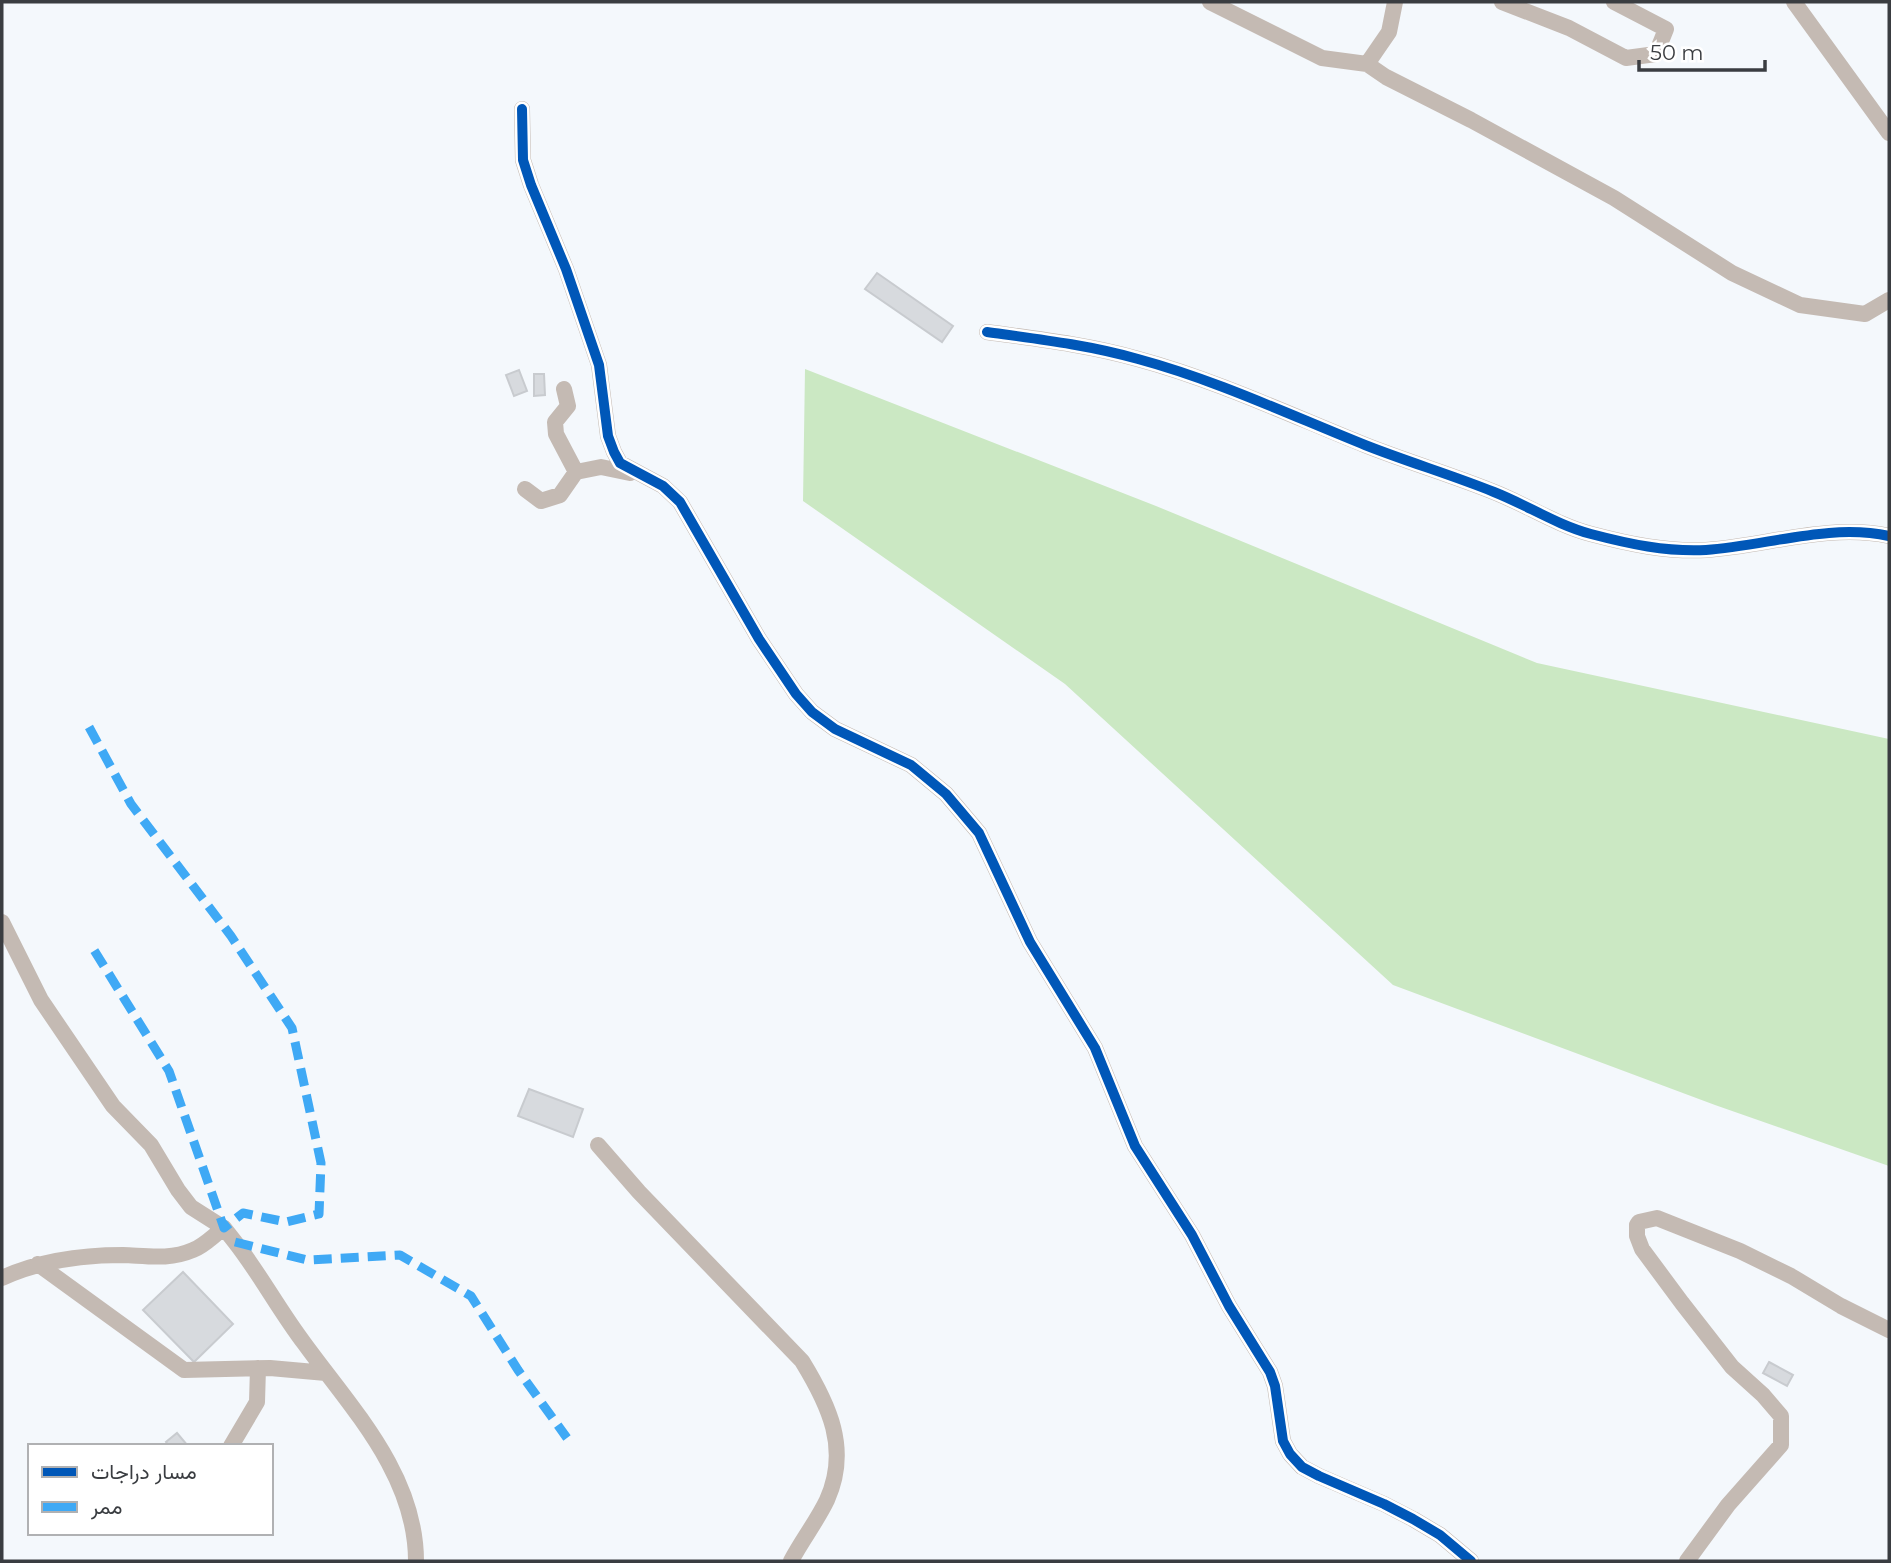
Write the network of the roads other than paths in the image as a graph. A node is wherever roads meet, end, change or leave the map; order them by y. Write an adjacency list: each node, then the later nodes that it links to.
1 (1210, 2): 6 (street)
2 (1395, 2): 6 (street)
3 (1502, 2): 4 (street)
4 (1614, 2)
5 (1794, 2): 8 (street)
6 (1367, 64): 9 (street)
7 (522, 109): 13 (street)
8 (1889, 133)
9 (1889, 300)
10 (987, 332): 15 (street)
11 (564, 389): 12 (street)
12 (576, 471): 13 (street); 14 (street)
13 (643, 476): 27 (street)
14 (525, 489)
15 (1889, 537)
16 (2, 922): 18 (street)
17 (598, 1145): 26 (street)
18 (224, 1228): 19 (street); 23 (street)
19 (38, 1264): 20 (street); 22 (street)
20 (2, 1278)
21 (1889, 1330): 28 (street)
22 (258, 1368): 23 (street); 24 (street)
23 (326, 1373): 25 (street)
24 (232, 1444)
25 (416, 1561)
26 (791, 1561)
27 (1471, 1561)
28 (1687, 1561)

